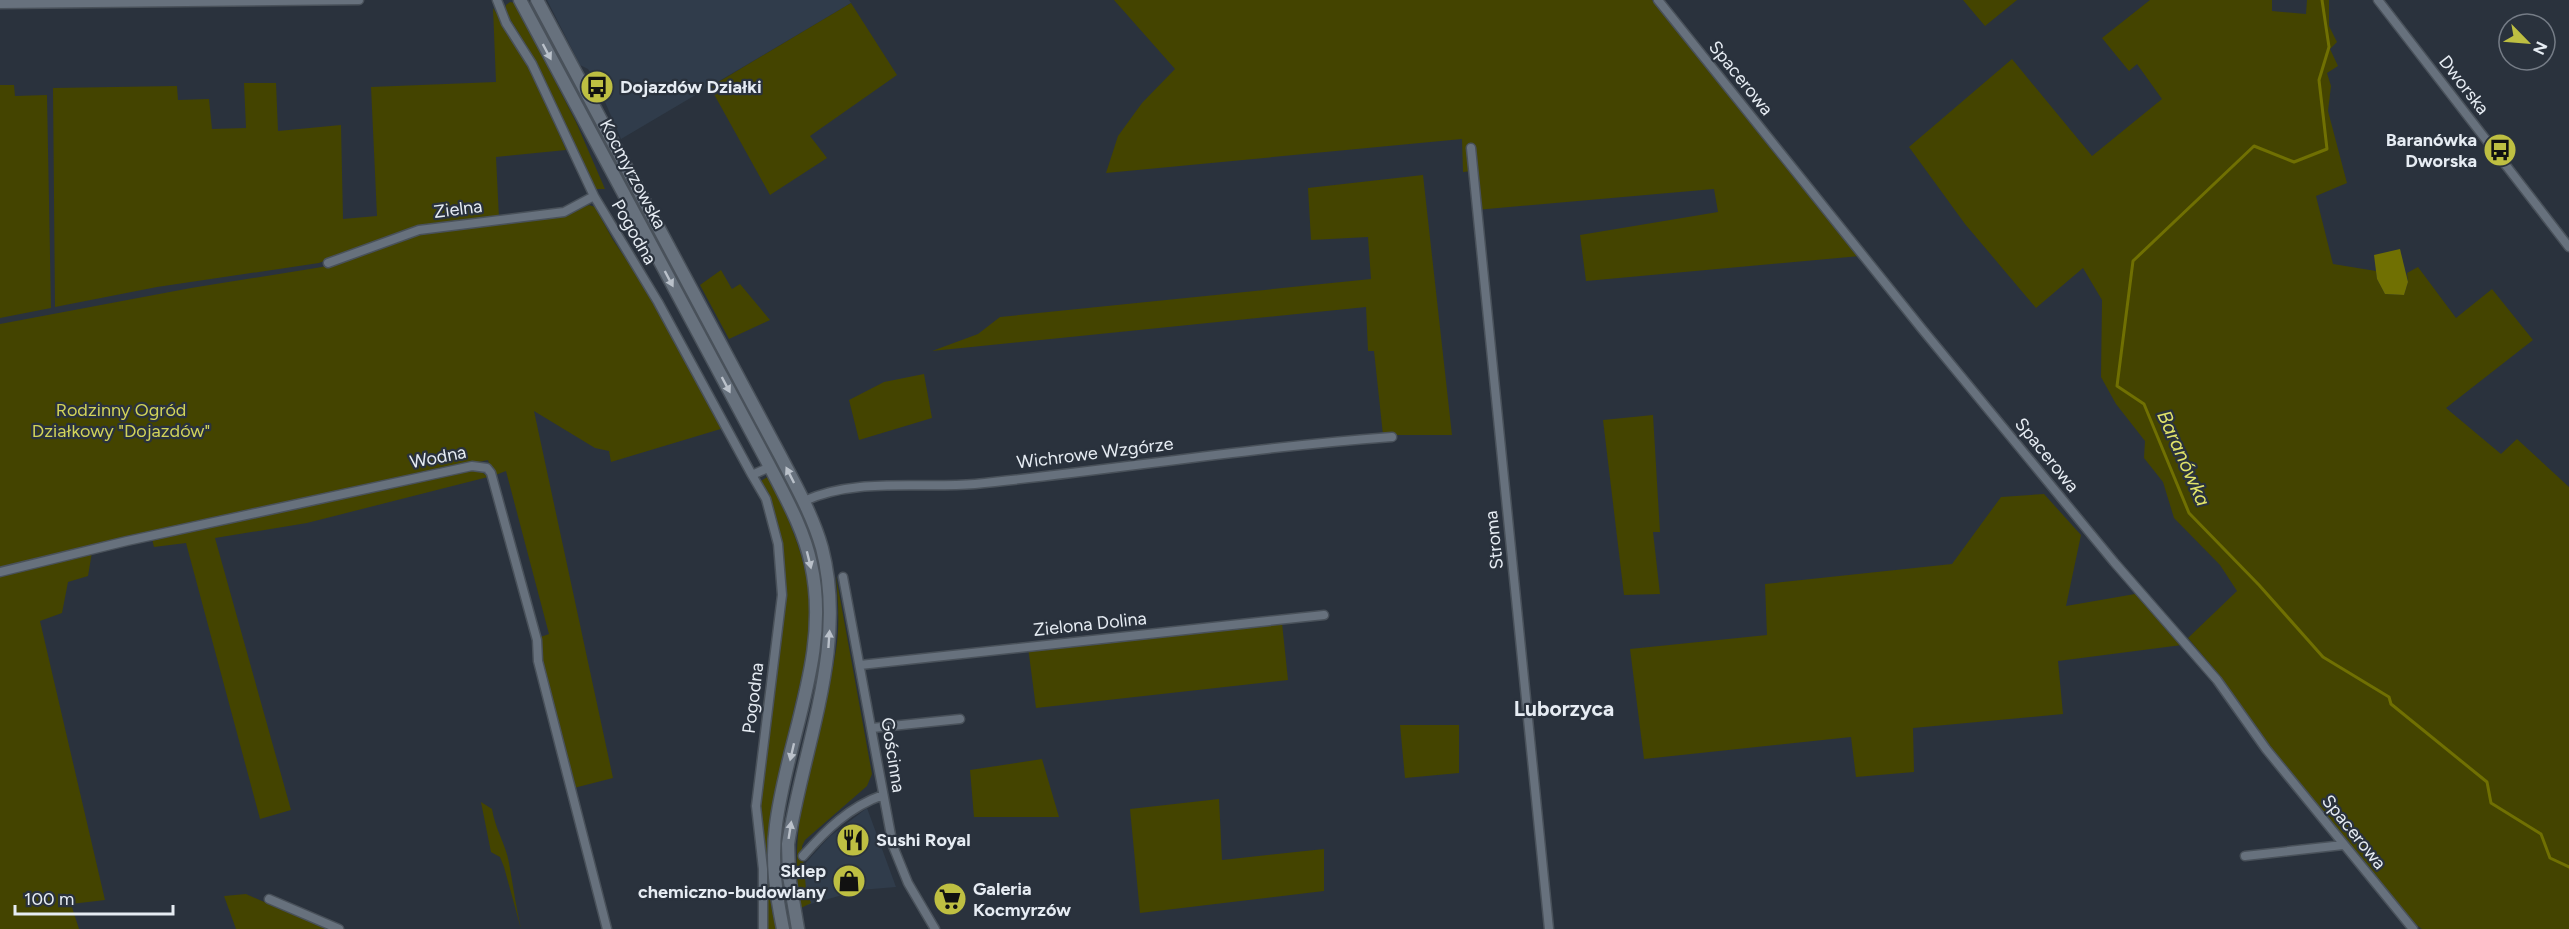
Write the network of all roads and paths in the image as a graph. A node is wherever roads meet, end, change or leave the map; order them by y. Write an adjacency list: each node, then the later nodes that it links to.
1 (295, 0): 2 (street); 8 (street)
2 (359, 0)
3 (497, 0): 10 (street, Pogodna)
4 (520, 0): 14 (main road, Kocmyrzowska, one-way to 14)
5 (537, 0): 16 (main road, Kocmyrzowska, one-way to 5)
6 (1658, 0): 24 (street, Spacerowa)
7 (2378, 0): 11 (street, Dworska)
8 (0, 4)
9 (1471, 148): 34 (street, Stroma)
10 (594, 196): 12 (street, Zielna); 15 (street, Pogodna)
11 (2569, 247)
12 (327, 263)
13 (1392, 437): 16 (street, Wichrowe Wzgórze)
14 (770, 467): 15 (street); 31 (main road, Kocmyrzowska, one-way to 31)
15 (752, 475): 30 (street, Pogodna)
16 (804, 501): 32 (main road, Kocmyrzowska, one-way to 16)
17 (0, 572): 29 (street, Wodna)
18 (843, 577): 20 (street, Gościnna)
19 (1324, 615): 20 (street, Zielona Dolina)
20 (860, 665): 22 (street, Gościnna)
21 (960, 719): 22 (street)
22 (872, 729): 23 (street, Gościnna)
23 (883, 795): 25 (street); 33 (street, Gościnna)
24 (2343, 845): 26 (street); 35 (street, Spacerowa)
25 (803, 856)
26 (2244, 856)
27 (269, 898): 28 (street)
28 (339, 929)
29 (607, 929)
30 (763, 929)
31 (783, 929)
32 (798, 929)
33 (935, 929)
34 (1549, 929)
35 (2413, 929)

